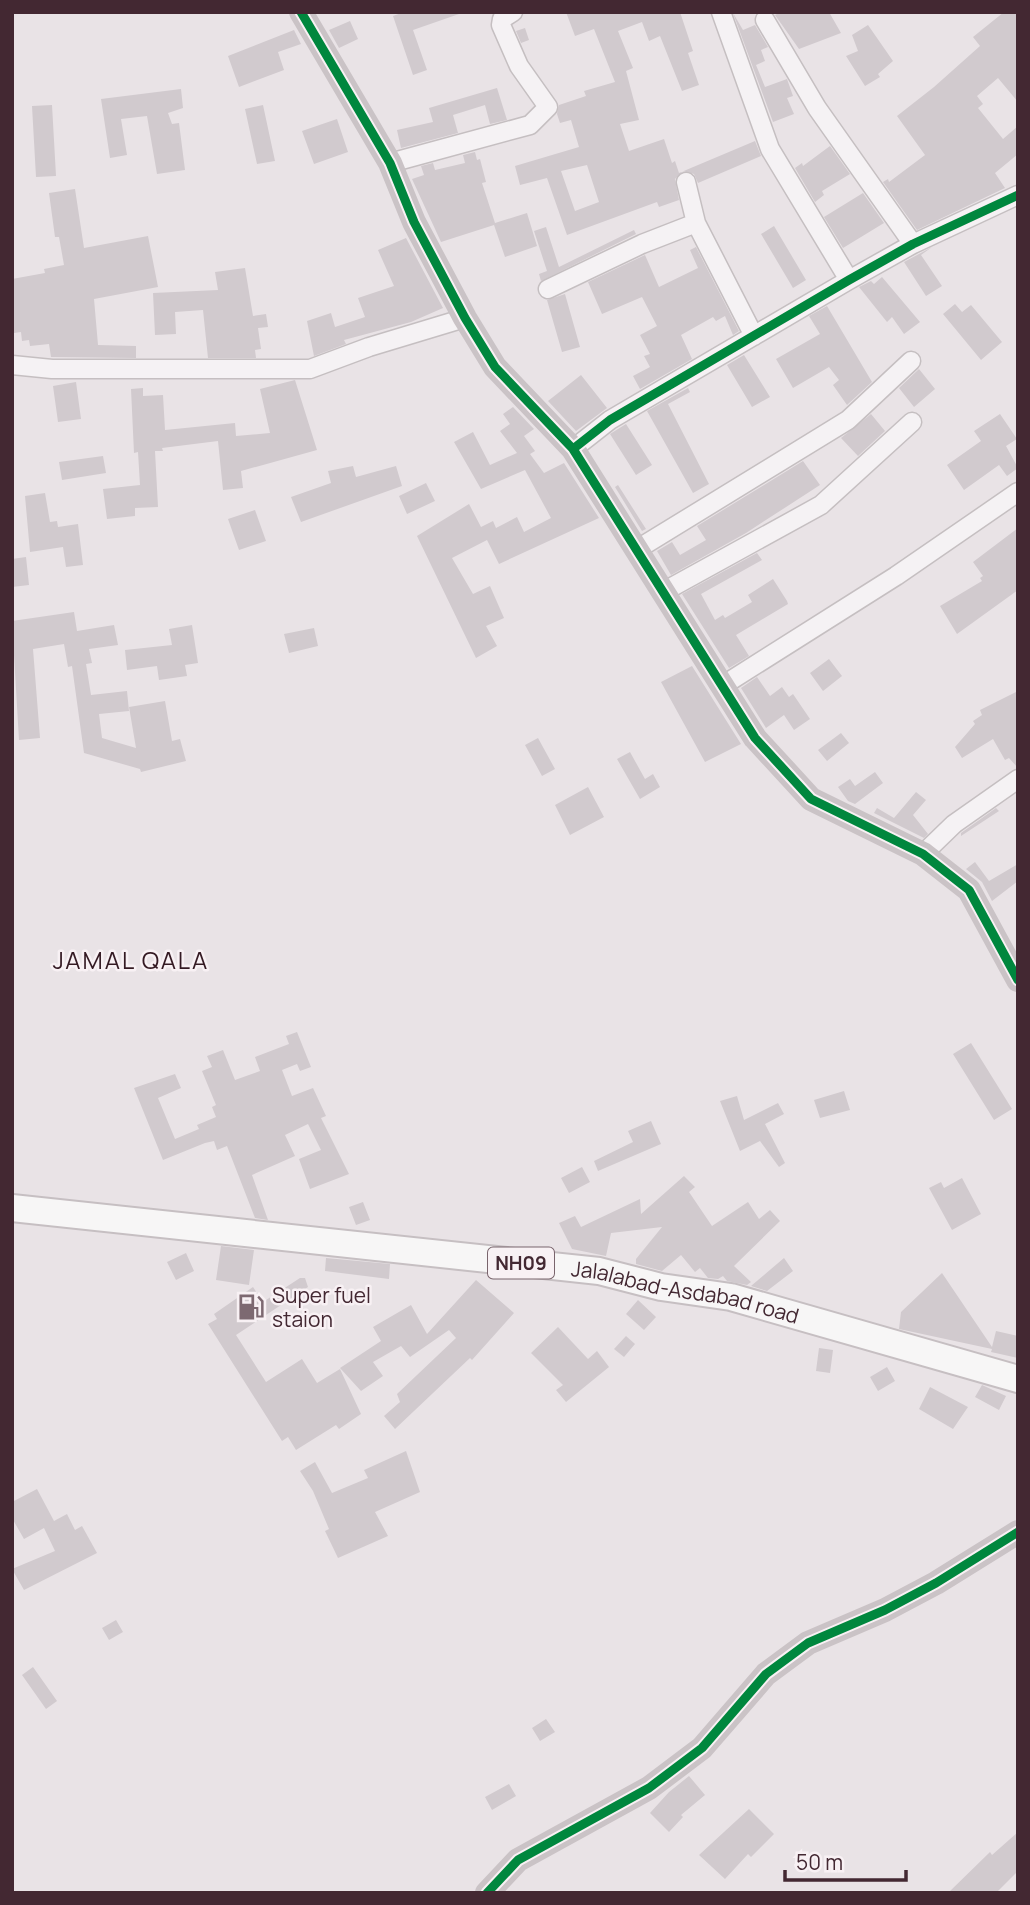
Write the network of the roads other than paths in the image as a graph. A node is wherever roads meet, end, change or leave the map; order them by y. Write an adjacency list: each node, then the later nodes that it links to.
1 (301, 12): 5 (street)
2 (513, 12): 5 (street)
3 (721, 12): 10 (street)
4 (765, 20): 9 (street)
5 (390, 163): 12 (street)
6 (686, 182): 8 (street)
7 (1018, 195): 9 (street)
8 (696, 223): 11 (street); 13 (street)
9 (912, 244): 10 (street)
10 (849, 280): 13 (street)
11 (548, 289)
12 (465, 318): 15 (street); 17 (street)
13 (754, 336): 17 (street)
14 (911, 361): 19 (street)
15 (12, 365)
16 (912, 422): 20 (street)
17 (573, 449): 19 (street)
18 (1018, 492): 21 (street)
19 (636, 550): 20 (street)
20 (663, 592): 21 (street)
21 (722, 686): 23 (street)
22 (1018, 779): 23 (street)
23 (923, 853): 24 (street)
24 (1018, 980)
25 (12, 1208): 26 (main road, Jalalabad-Asdabad road / NH09)
26 (1018, 1378)
27 (1018, 1532): 28 (street)
28 (487, 1893)

